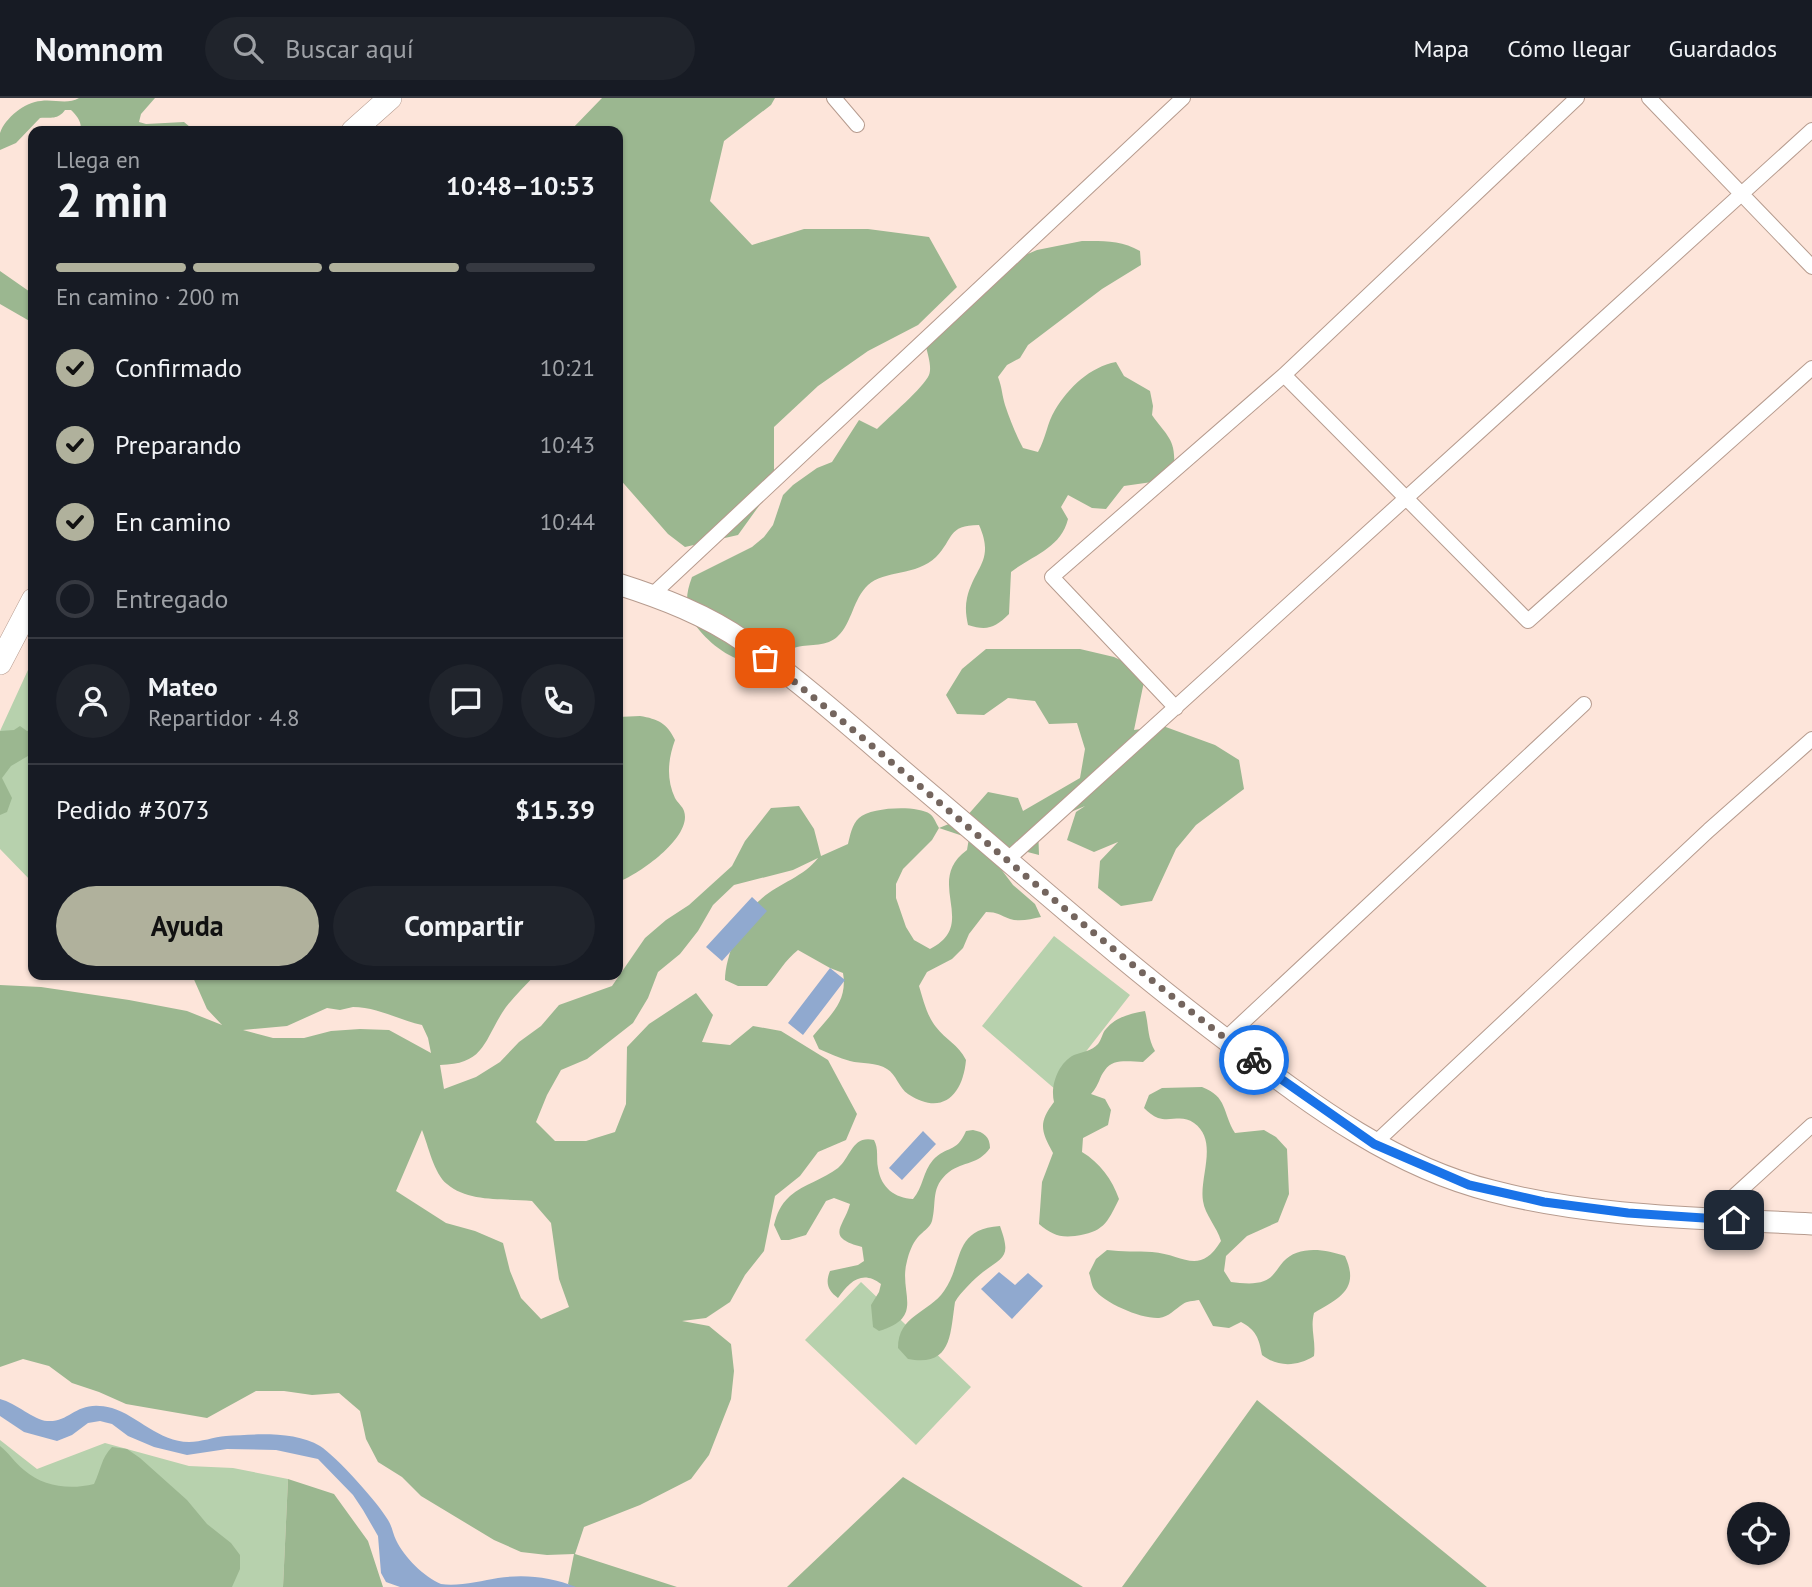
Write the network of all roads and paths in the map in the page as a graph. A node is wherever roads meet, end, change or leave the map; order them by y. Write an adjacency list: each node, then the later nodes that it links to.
1 (390, 98): 7 (main road)
2 (834, 98): 6 (street)
3 (1183, 98): 15 (street)
4 (1577, 98): 12 (street)
5 (1649, 98): 9 (street)
6 (857, 125)
7 (359, 126)
8 (1812, 130): 9 (street)
9 (1741, 193): 10 (street); 13 (street)
10 (1812, 267)
11 (1812, 368): 13 (street)
12 (1284, 375): 13 (street); 19 (street)
13 (1406, 498): 19 (street)
14 (623, 586): 15 (main road)
15 (652, 595): 21 (main road)
16 (28, 610): 17 (main road)
17 (0, 663)
18 (1584, 704): 22 (street)
19 (1176, 709): 21 (street)
20 (1812, 739): 24 (street)
21 (1007, 859): 22 (main road)
22 (1225, 1039): 24 (main road)
23 (1812, 1125): 25 (street)
24 (1374, 1144): 25 (main road)
25 (1709, 1219): 26 (main road)
26 (1812, 1224)

